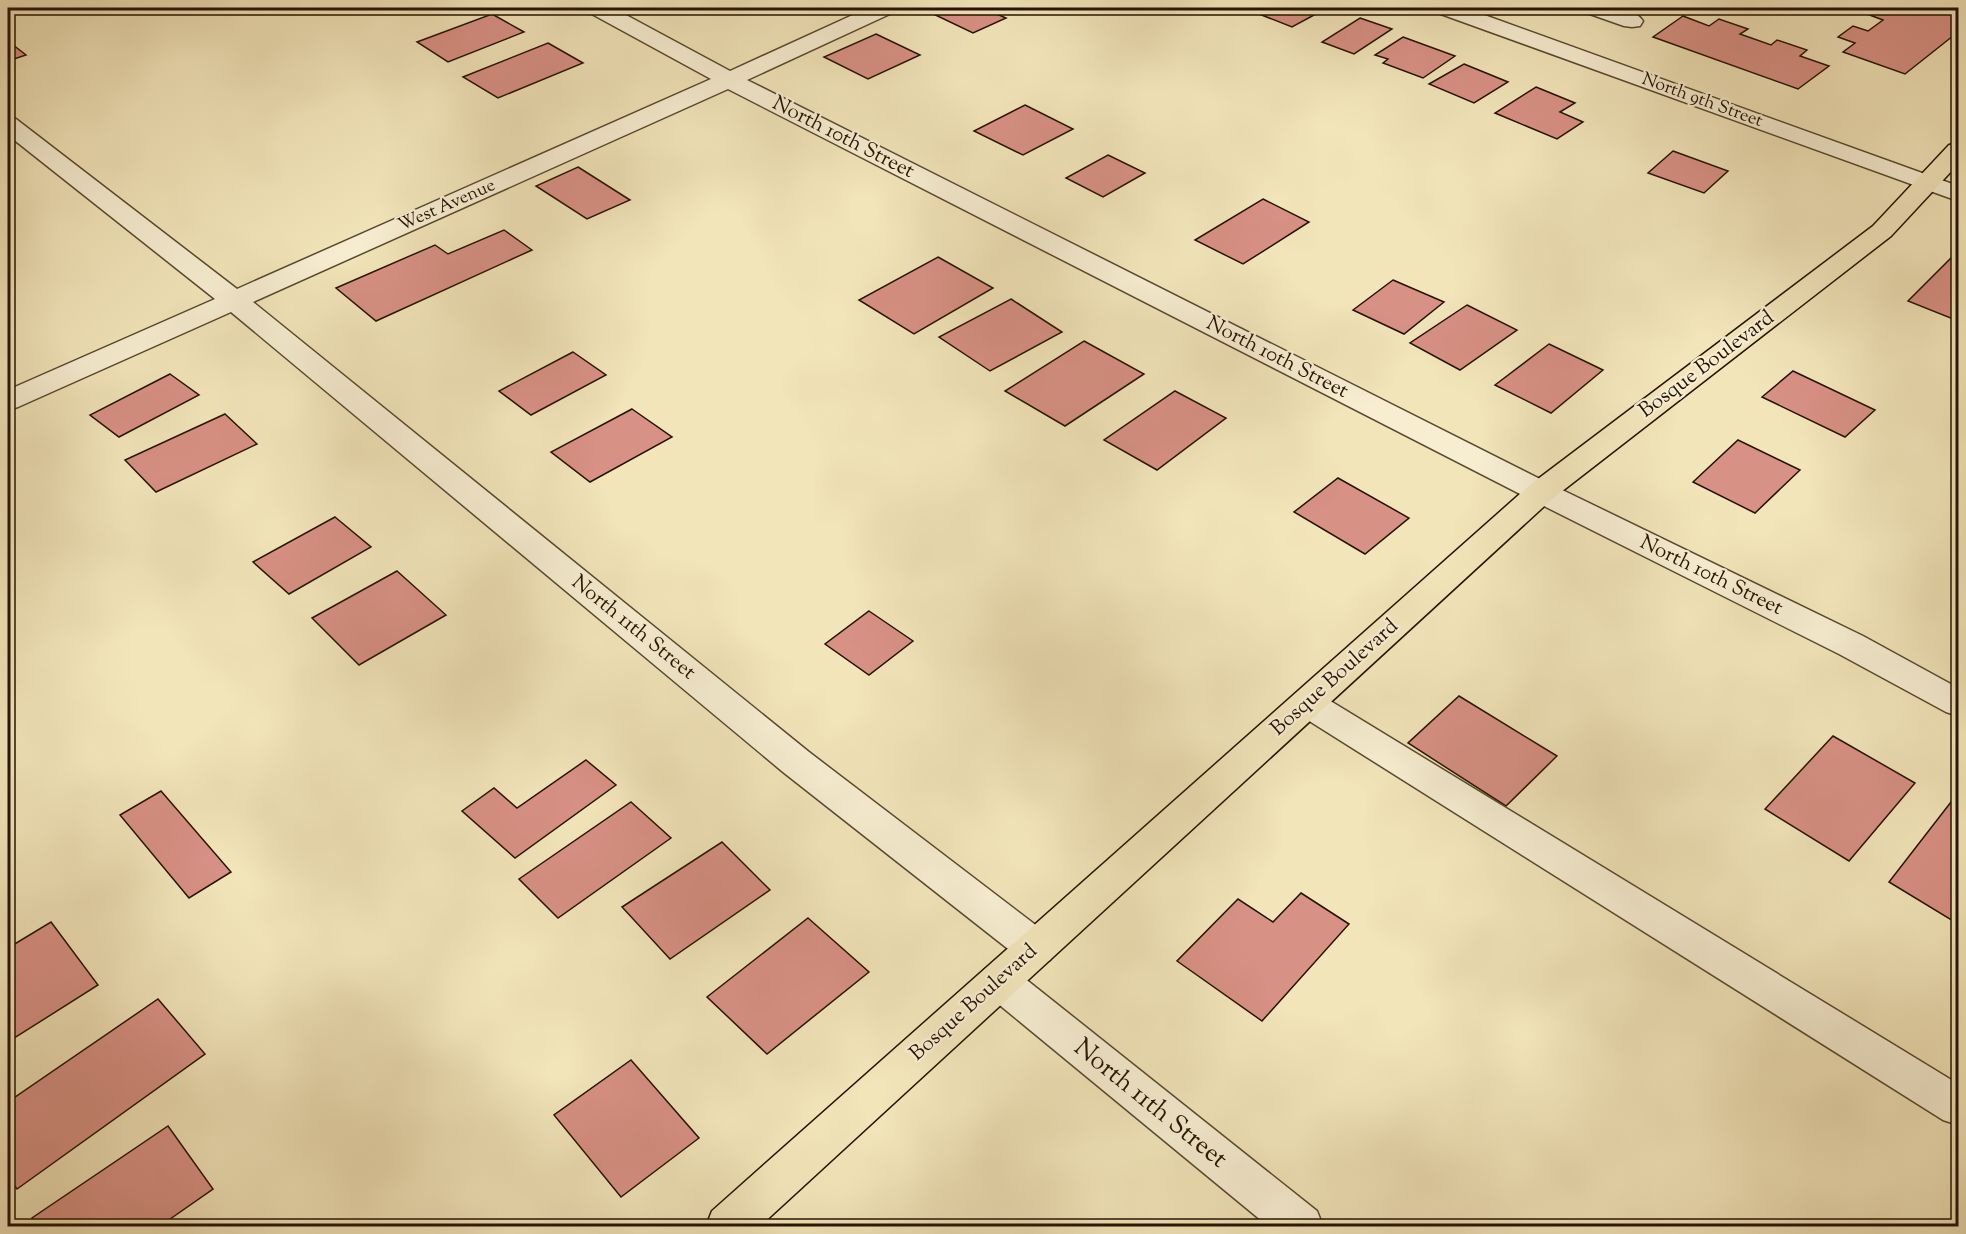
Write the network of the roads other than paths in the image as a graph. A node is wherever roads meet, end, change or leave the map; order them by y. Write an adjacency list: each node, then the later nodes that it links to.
1 (598, 8): 6 (street, North 10th Street)
2 (884, 8): 6 (street, West Avenue)
3 (1449, 8): 9 (street, North 9th Street)
4 (1595, 8): 5 (street)
5 (1632, 21)
6 (729, 80): 11 (street, West Avenue); 13 (street, North 10th Street)
7 (8, 124): 11 (street, North 11th Street)
8 (1959, 150): 9 (main road, Bosque Boulevard)
9 (1928, 183): 10 (street, North 9th Street); 13 (main road, Bosque Boulevard)
10 (1959, 194)
11 (235, 301): 12 (street, West Avenue); 16 (street, North 11th Street)
12 (8, 402)
13 (1541, 492): 14 (main road, Bosque Boulevard); 15 (street, North 10th Street)
14 (1307, 703): 16 (main road, Bosque Boulevard); 18 (street)
15 (1959, 703)
16 (1036, 948): 17 (main road, Bosque Boulevard)
17 (999, 981): 19 (main road, Bosque Boulevard); 20 (street, North 11th Street)
18 (1959, 1106)
19 (728, 1227)
20 (1301, 1227)

